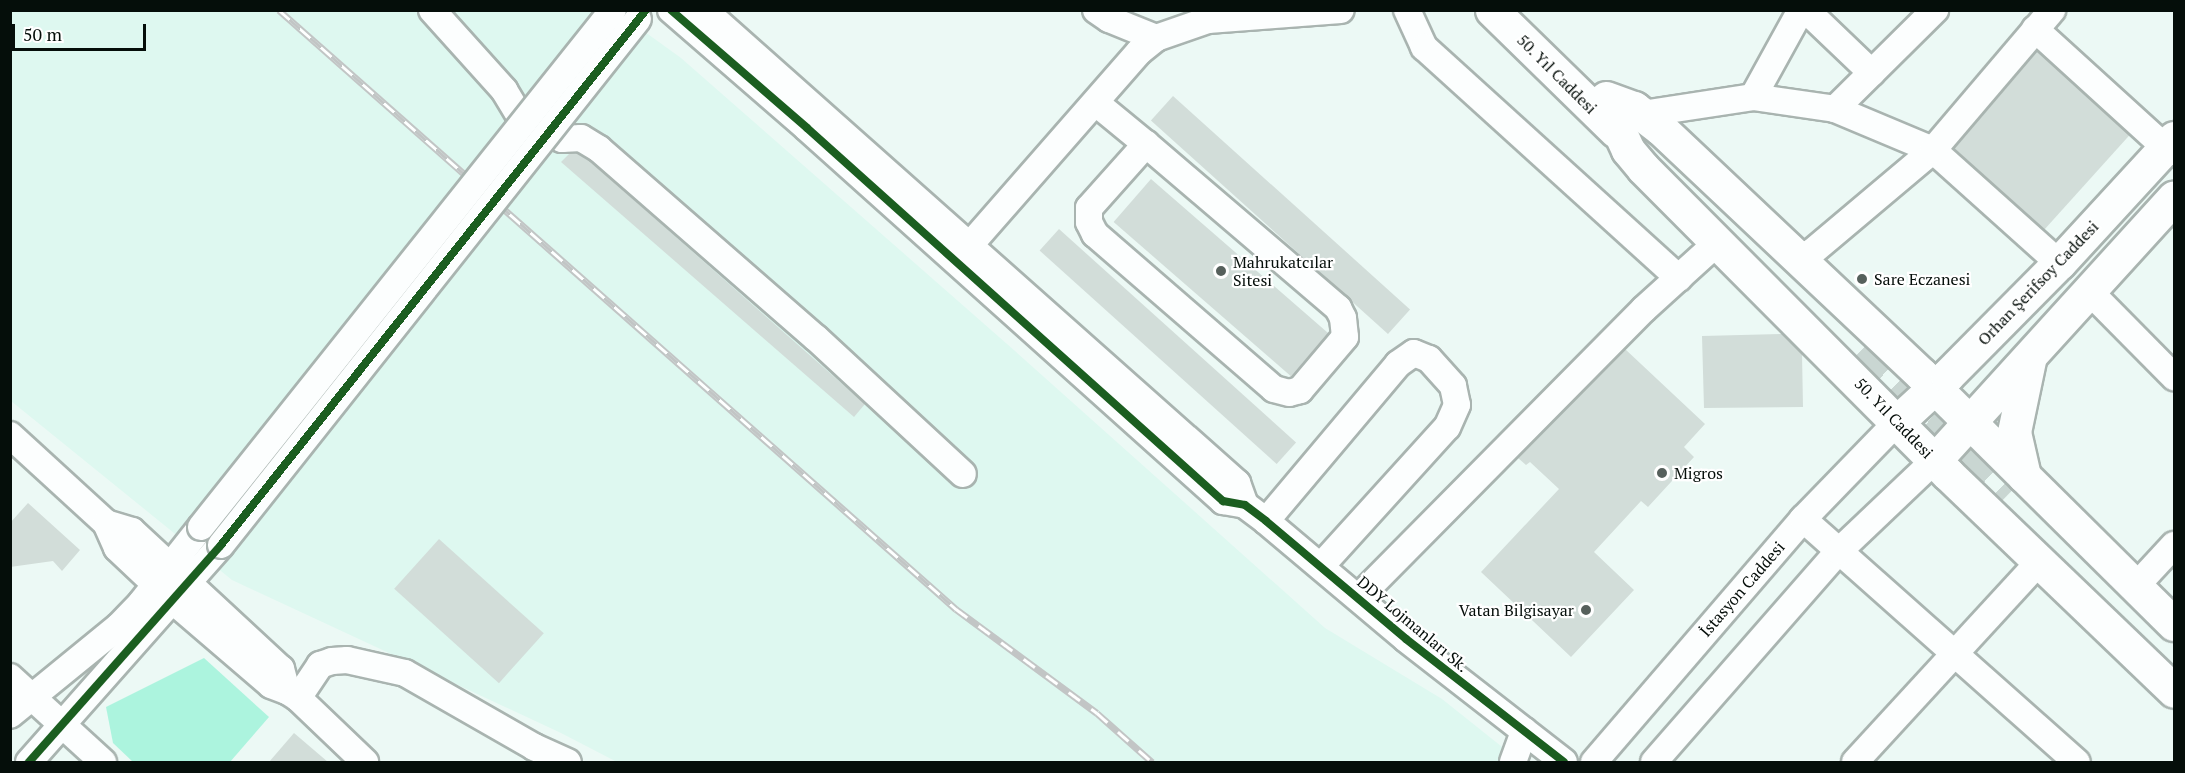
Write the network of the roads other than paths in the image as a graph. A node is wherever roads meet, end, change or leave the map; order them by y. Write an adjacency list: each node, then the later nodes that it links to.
1 (432, 10): 40 (street)
2 (613, 10): 49 (street, bridge)
3 (671, 10): 42 (street)
4 (705, 10): 28 (street)
5 (1096, 10): 16 (street)
6 (1341, 10): 16 (street)
7 (1407, 10): 31 (street)
8 (1492, 10): 22 (main road, 50. Yıl Caddesi)
9 (1514, 10): 19 (main road, 50. Yıl Caddesi)
10 (1801, 10): 18 (street)
11 (1806, 10): 17 (street)
12 (1935, 10): 17 (street)
13 (2052, 10): 15 (street)
14 (642, 15): 49 (street, bridge)
15 (2035, 29): 24 (street); 25 (street)
16 (1156, 38): 20 (street)
17 (1872, 73): 21 (street)
18 (1753, 97): 21 (street); 22 (street)
19 (1606, 98): 22 (main road, 50. Yıl Caddesi); 22 (main road, 50. Yıl Caddesi)
20 (1096, 103): 23 (street); 28 (street)
21 (1835, 109): 25 (street)
22 (1632, 126): 27 (main road, 50. Yıl Caddesi); 29 (main road, 50. Yıl Caddesi)
23 (1146, 144): 23 (street)
24 (2172, 146): 30 (main road, Orhan Şerifsoy Caddesi)
25 (1933, 150): 29 (street); 30 (street)
26 (2175, 196): 32 (main road)
27 (1718, 242): 31 (street); 36 (main road, 50. Yıl Caddesi)
28 (969, 246): 42 (street)
29 (1797, 260): 35 (main road, 50. Yıl Caddesi)
30 (2059, 263): 35 (main road, Orhan Şerifsoy Caddesi)
31 (1679, 278): 51 (street)
32 (2090, 292): 33 (main road); 34 (street)
33 (2031, 356): 37 (main road); 41 (main road)
34 (2175, 377)
35 (1934, 387): 36 (main road, Orhan Şerifsoy Caddesi); 37 (main road, 50. Yıl Caddesi)
36 (1897, 422): 39 (main road, 50. Yıl Caddesi); 43 (street, İstasyon Caddesi)
37 (1969, 423): 39 (main road); 41 (main road, 50. Yıl Caddesi)
38 (10, 435): 49 (street)
39 (1935, 460): 46 (street); 47 (main road, 50. Yıl Caddesi)
40 (963, 474)
41 (2012, 488): 50 (main road, 50. Yıl Caddesi); 53 (main road, 50. Yıl Caddesi); 55 (main road, 50. Yıl Caddesi)
42 (1245, 505): 44 (street, DDY Lojmanları Sk.)
43 (1803, 519): 46 (street); 72 (street, İstasyon Caddesi)
44 (1266, 521): 48 (street, DDY Lojmanları Sk.); 48 (street)
45 (2175, 545): 50 (street)
46 (1839, 551): 54 (street); 73 (street)
47 (2039, 562): 54 (street); 57 (main road, 50. Yıl Caddesi)
48 (1321, 566): 51 (street, DDY Lojmanları Sk.)
49 (172, 584): 58 (street); 59 (street); 61 (street)
50 (2136, 586): 52 (main road, 50. Yıl Caddesi)
51 (1359, 597): 62 (street, DDY Lojmanları Sk.)
52 (2175, 624)
53 (2175, 649)
54 (1954, 652): 74 (street); 75 (street)
55 (2175, 667)
56 (10, 677): 59 (street)
57 (2175, 692)
58 (293, 694): 64 (street); 68 (street)
59 (30, 698): 60 (street); 61 (street)
60 (10, 715)
61 (60, 724): 66 (street); 67 (street)
62 (1524, 731): 70 (street); 71 (street, DDY Lojmanları Sk.)
63 (10, 752): 65 (street)
64 (528, 755): 69 (street)
65 (23, 762)
66 (29, 762)
67 (103, 762)
68 (365, 762)
69 (568, 762)
70 (1513, 762)
71 (1564, 762)
72 (1594, 762)
73 (1654, 762)
74 (1857, 762)
75 (2077, 762)

